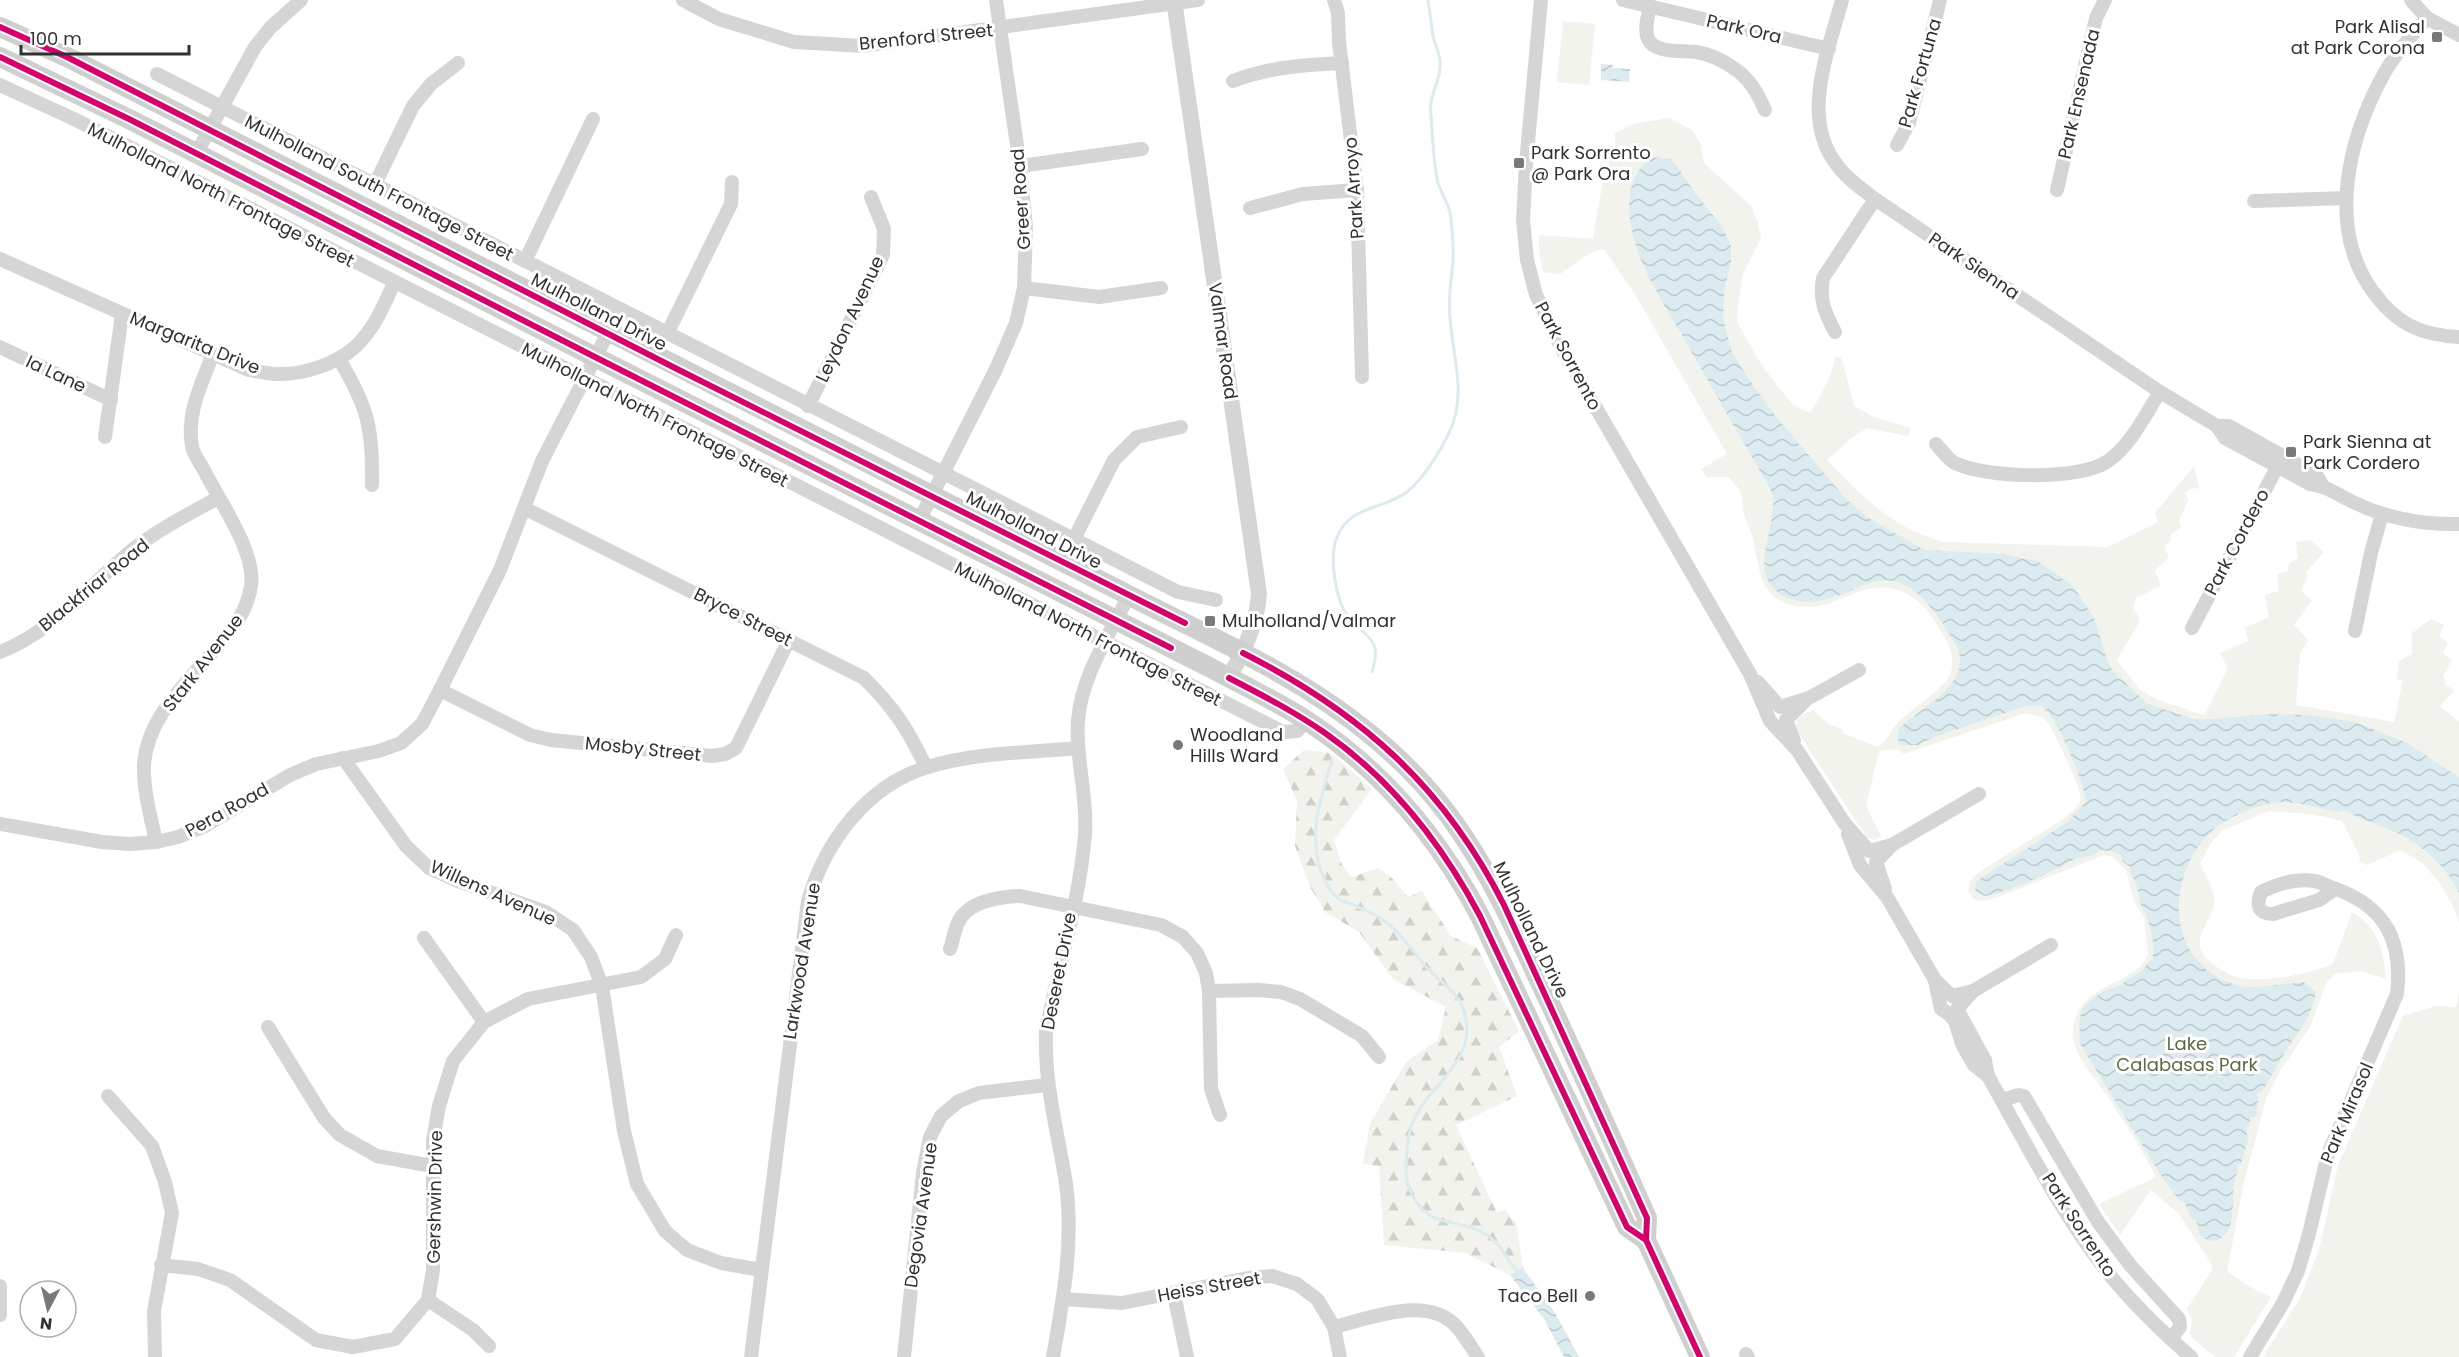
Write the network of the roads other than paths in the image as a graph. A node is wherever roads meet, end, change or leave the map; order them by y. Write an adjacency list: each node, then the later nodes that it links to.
1 (301, 0): 25 (street)
2 (683, 0): 16 (street, Brenford Street)
3 (996, 0): 16 (street, Greer Road)
4 (1198, 0): 12 (street, Brenford Street)
5 (1334, 0): 21 (street, Park Arroyo)
6 (1541, 0): 84 (street, Park Sorrento)
7 (1623, 0): 13 (street, Park Ora)
8 (1842, 0): 18 (street, Park Sienna)
9 (1940, 0): 29 (street, Park Fortuna)
10 (2105, 0): 36 (street, Park Ensenada)
11 (2411, 0): 14 (street)
12 (1174, 2): 16 (street, Brenford Street); 82 (street, Valmar Road)
13 (1650, 6): 18 (street, Park Ora); 26 (street)
14 (2427, 18): 17 (street); 38 (street)
15 (0, 27): 28 (main road, Mulholland Drive)
16 (1000, 28): 32 (street, Greer Road)
17 (2459, 35)
18 (1829, 49): 39 (street, Park Sienna)
19 (0, 57): 31 (main road, Mulholland Drive)
20 (459, 63): 34 (street)
21 (1342, 63): 23 (street); 35 (street, Park Arroyo)
22 (157, 74): 25 (street, Mulholland South Frontage Street)
23 (1233, 81)
24 (0, 85): 44 (street, Mulholland North Frontage Street)
25 (221, 108): 28 (street); 34 (street, Mulholland South Frontage Street)
26 (1765, 110)
27 (593, 119): 43 (street)
28 (210, 130): 31 (street); 49 (main road, Mulholland Drive)
29 (1897, 145)
30 (1142, 149): 32 (street)
31 (196, 154): 54 (main road, Mulholland Drive)
32 (1020, 166): 45 (street, Greer Road)
33 (732, 183): 50 (street)
34 (375, 184): 43 (street, Mulholland South Frontage Street)
35 (1357, 190): 41 (street); 56 (street, Park Arroyo)
36 (2058, 190)
37 (871, 197): 60 (street, Leydon Avenue)
38 (2346, 198): 40 (street); 51 (street)
39 (1875, 199): 48 (street); 58 (street, Park Sienna)
40 (2254, 201)
41 (1250, 208)
42 (0, 259): 47 (street, Margarita Drive)
43 (525, 261): 50 (street, Mulholland South Frontage Street)
44 (394, 283): 55 (street, Margarita Drive); 57 (street, Mulholland North Frontage Street)
45 (1023, 288): 46 (street); 65 (street, Greer Road)
46 (1161, 288)
47 (122, 314): 53 (street, Margarita Drive); 59 (street)
48 (1835, 332)
49 (608, 333): 54 (street); 67 (main road, Mulholland Drive)
50 (667, 334): 60 (street, Mulholland South Frontage Street)
51 (2459, 337)
52 (0, 347): 59 (street, Ia Lane)
53 (213, 354): 55 (street, Margarita Drive); 68 (street, Stark Avenue)
54 (595, 357): 57 (street); 71 (main road, Mulholland Drive)
55 (339, 359): 66 (street)
56 (1362, 377)
57 (584, 379): 69 (street); 80 (street, Mulholland North Frontage Street)
58 (2160, 392): 63 (street); 64 (street, Park Sienna)
59 (111, 400): 62 (street)
60 (808, 406): 65 (street, Mulholland South Frontage Street)
61 (1181, 427): 73 (street)
62 (105, 437)
63 (1936, 444)
64 (2280, 462): 70 (street, Park Sienna); 77 (street, Park Cordero)
65 (943, 474): 67 (street, Greer Road); 73 (street, Mulholland South Frontage Street)
66 (372, 485)
67 (932, 495): 71 (street, Greer Road); 74 (main road, Mulholland Drive)
68 (218, 498): 81 (street, Blackfriar Road); 96 (street, Stark Avenue)
69 (524, 508): 79 (street, Bryce Street); 86 (street)
70 (2382, 514): 72 (street, Park Sienna); 78 (street)
71 (919, 521): 76 (main road, Mulholland Drive)
72 (2459, 524)
73 (1074, 539): 75 (street, Mulholland South Frontage Street)
74 (1129, 595): 76 (street, Deseret Drive); 82 (main road, Mulholland Drive)
75 (1216, 600)
76 (1116, 620): 80 (street, Deseret Drive); 85 (main road, Mulholland Drive)
77 (2192, 628)
78 (2355, 631)
79 (789, 640): 86 (street, Mosby Street); 93 (street, Bryce Street)
80 (1105, 643): 90 (street, Mulholland North Frontage Street); 91 (street, Deseret Drive)
81 (0, 652)
82 (1243, 653): 85 (street, Valmar Road); 110 (main road, Mulholland Drive)
83 (1859, 670): 87 (street)
84 (1750, 674): 88 (street, Park Sorrento); 89 (street, Park Sorrento)
85 (1230, 678): 90 (main road, Mulholland Drive)
86 (441, 690): 92 (street)
87 (1809, 698): 88 (street); 89 (street)
88 (1780, 707): 89 (street)
89 (1775, 720): 97 (street, Park Sorrento)
90 (1307, 721): 112 (main road, Mulholland Drive)
91 (1078, 748): 93 (street, Larkwood Avenue); 99 (street, Deseret Drive)
92 (343, 758): 96 (street, Pera Road); 104 (street, Willens Avenue)
93 (926, 767): 119 (street, Larkwood Avenue)
94 (1979, 794): 97 (street)
95 (0, 824): 96 (street, Pera Road)
96 (156, 842)
97 (1866, 860): 106 (street, Park Sorrento)
98 (2336, 889): 98 (street, Park Mirasol); 137 (street, Park Mirasol)
99 (1073, 905): 103 (street); 105 (street); 111 (street, Deseret Drive)
100 (676, 935): 104 (street, Gershwin Drive)
101 (424, 938): 107 (street)
102 (2051, 945): 106 (street)
103 (950, 949)
104 (602, 986): 107 (street, Gershwin Drive); 119 (street, Willens Avenue)
105 (1209, 991): 109 (street); 115 (street)
106 (1949, 1005): 114 (street, Park Sorrento)
107 (484, 1022): 116 (street, Gershwin Drive)
108 (268, 1027): 116 (street)
109 (1379, 1057)
110 (1586, 1080): 112 (main road); 117 (main road, Mulholland Drive)
111 (1047, 1085): 122 (street, Deseret Drive); 130 (street, Degovia Avenue)
112 (1562, 1090): 117 (main road, Mulholland Drive)
113 (108, 1096): 118 (street)
114 (2002, 1100): 126 (street, Park Sorrento); 126 (street)
115 (1220, 1115)
116 (432, 1166): 123 (street, Gershwin Drive)
117 (1646, 1240): 135 (main road, Mulholland Drive)
118 (162, 1265): 123 (street); 128 (street)
119 (761, 1270): 129 (street, Larkwood Avenue)
120 (0, 1286): 124 (street)
121 (1174, 1294): 122 (street, Heiss Street); 125 (street, Heiss Street); 132 (street)
122 (1063, 1299): 131 (street, Deseret Drive)
123 (428, 1300): 127 (street)
124 (0, 1314)
125 (1334, 1327): 133 (street, Heiss Street); 134 (street)
126 (2170, 1339): 136 (street, Park Sorrento)
127 (489, 1346)
128 (155, 1357)
129 (751, 1357)
130 (904, 1357)
131 (1053, 1357)
132 (1187, 1357)
133 (1340, 1357)
134 (1478, 1357)
135 (1700, 1357)
136 (2192, 1357)
137 (2250, 1357)

